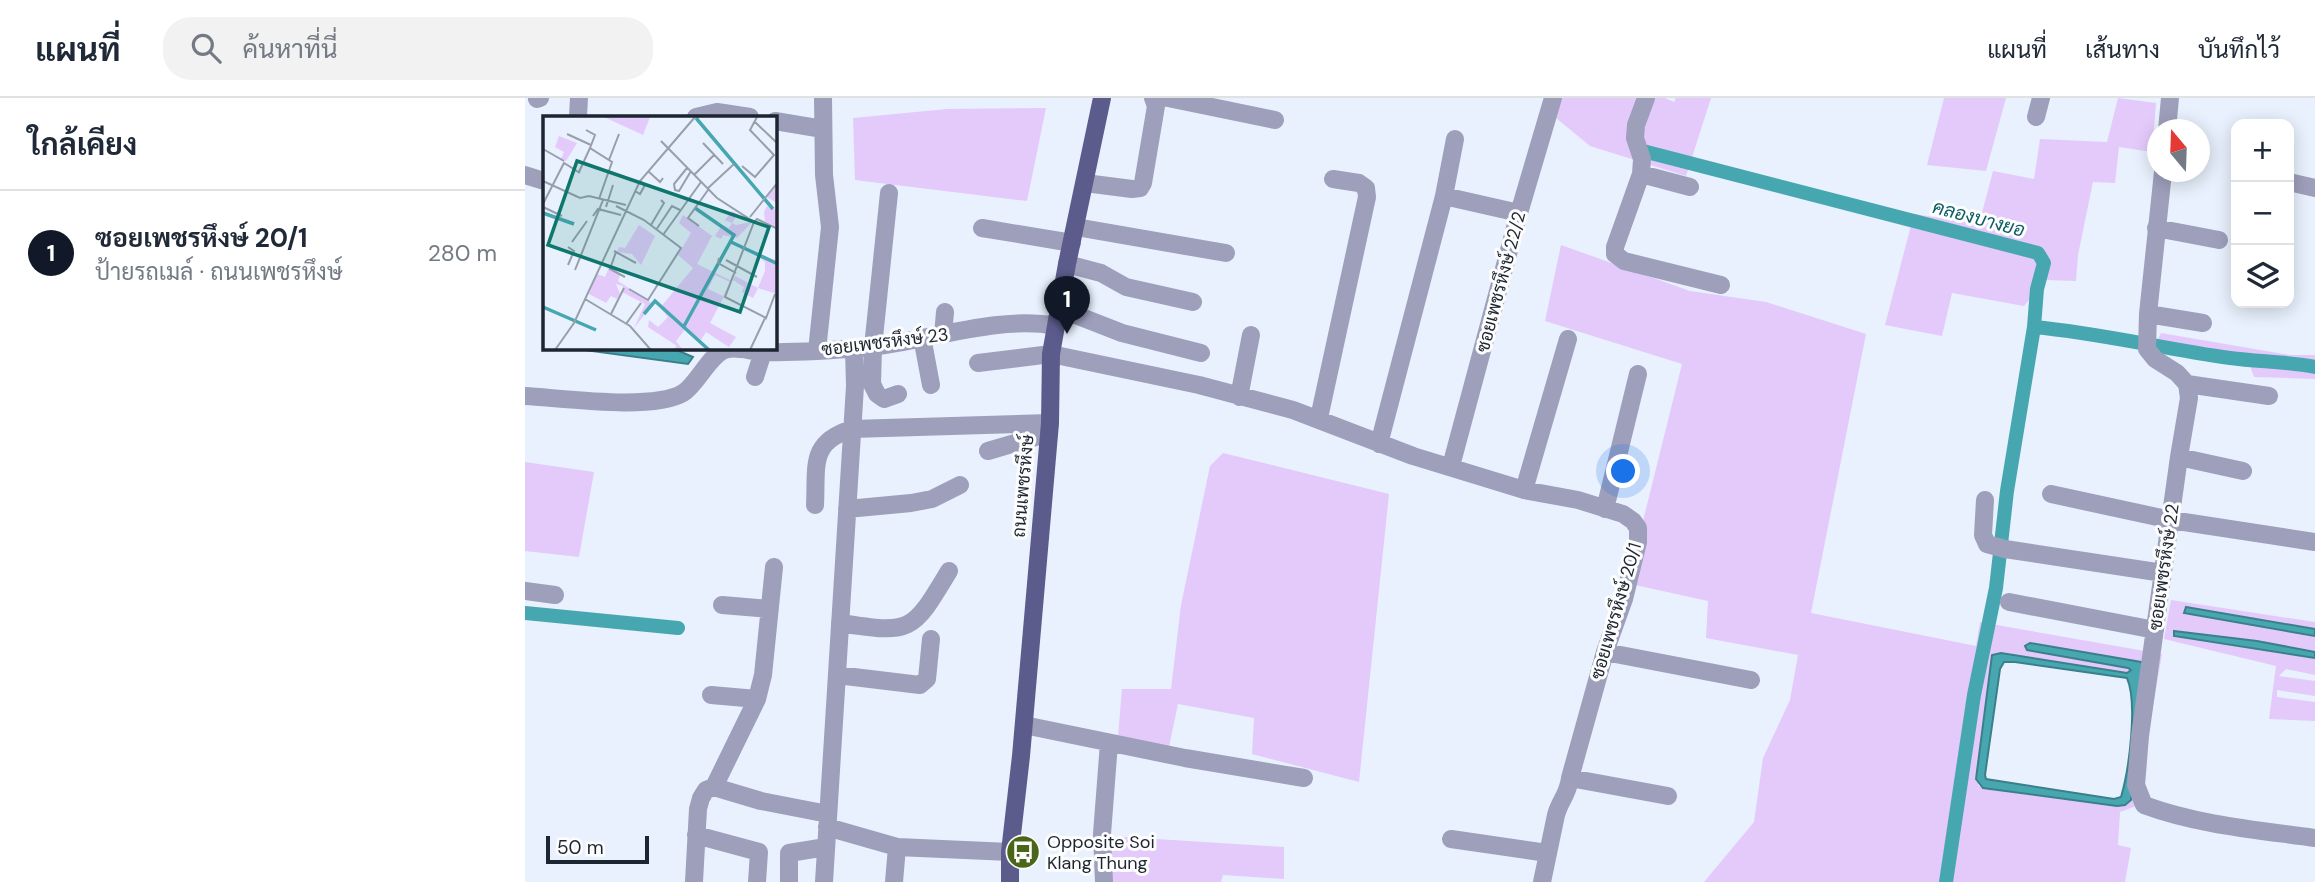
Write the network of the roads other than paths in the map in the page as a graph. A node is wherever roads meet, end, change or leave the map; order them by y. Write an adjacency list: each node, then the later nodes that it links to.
1 (579, 98): 9 (street)
2 (823, 98): 16 (street)
3 (1102, 98): 23 (main road, ถนนเพชรหึงษ์)
4 (1160, 98): 14 (street); 23 (street)
5 (1553, 98): 29 (street, ซอยเพชรหึงษ์ 22/2)
6 (1646, 98): 18 (street)
7 (2041, 98): 12 (street)
8 (2170, 98): 13 (street)
9 (577, 116)
10 (700, 116): 11 (street)
11 (743, 116)
12 (2036, 117)
13 (2168, 119)
14 (1275, 120)
15 (777, 121): 16 (street)
16 (823, 129): 51 (street)
17 (1455, 139): 28 (street)
18 (1641, 174): 25 (street); 36 (street)
19 (525, 175): 21 (street)
20 (1333, 179): 64 (street)
21 (543, 181)
22 (2162, 182): 31 (street)
23 (1085, 183): 32 (main road, ถนนเพชรหึงษ์)
24 (2294, 183): 26 (street)
25 (1690, 187)
26 (2315, 188)
27 (889, 193): 47 (street)
28 (1444, 197): 29 (street); 67 (street)
29 (1519, 213): 70 (street, ซอยเพชรหึงษ์ 22/2)
30 (982, 228): 32 (street)
31 (2156, 228): 33 (street); 40 (street)
32 (1074, 235): 34 (street); 35 (main road, ถนนเพชรหึงษ์)
33 (2218, 240)
34 (1226, 253)
35 (1067, 264): 37 (street); 38 (main road, ถนนเพชรหึงษ์)
36 (1721, 285)
37 (1193, 302)
38 (1058, 308): 42 (main road, ถนนเพชรหึงษ์); 53 (street)
39 (944, 312): 43 (street)
40 (2148, 314): 41 (street); 58 (street)
41 (2203, 323)
42 (1055, 326): 43 (street, ซอยเพชรหึงษ์ 23); 54 (main road, ถนนเพชรหึงษ์)
43 (943, 335): 45 (street, ซอยเพชรหึงษ์ 23)
44 (1251, 335): 63 (street)
45 (922, 337): 47 (street, ซอยเพชรหึงษ์ 23); 59 (street)
46 (1568, 339): 73 (street)
47 (873, 346): 48 (street, ซอยเพชรหึงษ์ 23); 60 (street)
48 (854, 348): 51 (street, ซอยเพชรหึงษ์ 23); 66 (street)
49 (724, 350): 61 (street, ซอยเพชรหึงษ์ 23)
50 (738, 350): 52 (street, ซอยเพชรหึงษ์ 23)
51 (817, 351): 52 (street, ซอยเพชรหึงษ์ 23)
52 (762, 352): 57 (street)
53 (1201, 353)
54 (1051, 354): 55 (street, ซอยเพชรหึงษ์ 20/1); 63 (street, ซอยเพชรหึงษ์ 20/1); 65 (main road, ถนนเพชรหึงษ์)
55 (978, 363)
56 (1638, 374): 78 (street)
57 (755, 377)
58 (2187, 384): 62 (street); 69 (street, ซอยเพชรหึงษ์ 22)
59 (931, 385)
60 (898, 394)
61 (525, 396)
62 (2269, 396)
63 (1239, 397): 64 (street, ซอยเพชรหึงษ์ 20/1)
64 (1319, 418): 67 (street, ซอยเพชรหึงษ์ 20/1)
65 (1049, 428): 66 (street); 68 (street); 97 (main road, ถนนเพชรหึงษ์)
66 (852, 429): 76 (street); 77 (street)
67 (1379, 444): 70 (street, ซอยเพชรหึงษ์ 20/1)
68 (988, 451)
69 (2179, 457): 71 (street); 79 (street, ซอยเพชรหึงษ์ 22)
70 (1451, 466): 73 (street, ซอยเพชรหึงษ์ 20/1)
71 (2243, 471)
72 (960, 485): 77 (street)
73 (1524, 490): 78 (street, ซอยเพชรหึงษ์ 20/1)
74 (2051, 494): 79 (street)
75 (1985, 500): 83 (street)
76 (815, 505)
77 (847, 509): 89 (street)
78 (1605, 509): 92 (street, ซอยเพชรหึงษ์ 20/1)
79 (2171, 520): 80 (street); 83 (street, ซอยเพชรหึงษ์ 22)
80 (2315, 542)
81 (775, 567): 88 (street)
82 (949, 571): 89 (street)
83 (2163, 573): 90 (street, ซอยเพชรหึงษ์ 22)
84 (525, 591): 85 (street)
85 (555, 595)
86 (2009, 602): 90 (street)
87 (722, 605): 88 (street)
88 (769, 609): 96 (street)
89 (840, 623): 93 (street)
90 (2155, 630): 105 (street, ซอยเพชรหึงษ์ 22)
91 (931, 639): 93 (street)
92 (1605, 652): 94 (street); 100 (street, ซอยเพชรหึงษ์ 20/1)
93 (837, 675): 103 (street)
94 (1751, 680)
95 (711, 695): 96 (street)
96 (757, 699): 101 (street)
97 (1024, 725): 98 (street); 110 (main road, ถนนเพชรหึงษ์)
98 (1109, 743): 99 (street); 119 (street)
99 (1304, 778)
100 (1570, 778): 102 (street); 112 (street, ซอยเพชรหึงษ์ 20/1)
101 (714, 787): 103 (street); 104 (street)
102 (1668, 796)
103 (827, 820): 107 (street); 108 (street)
104 (697, 835): 109 (street); 113 (street)
105 (2315, 838)
106 (1451, 839): 112 (street)
107 (826, 847): 111 (street); 116 (street)
108 (897, 848): 110 (street); 117 (street)
109 (758, 852): 111 (street); 114 (street)
110 (1010, 852): 118 (main road, ถนนเพชรหึงษ์)
111 (789, 853): 115 (street)
112 (1548, 853): 120 (street, ซอยเพชรหึงษ์ 20/1)
113 (694, 882)
114 (757, 882)
115 (789, 882)
116 (824, 882)
117 (894, 882)
118 (1010, 882)
119 (1104, 882)
120 (1542, 882)

